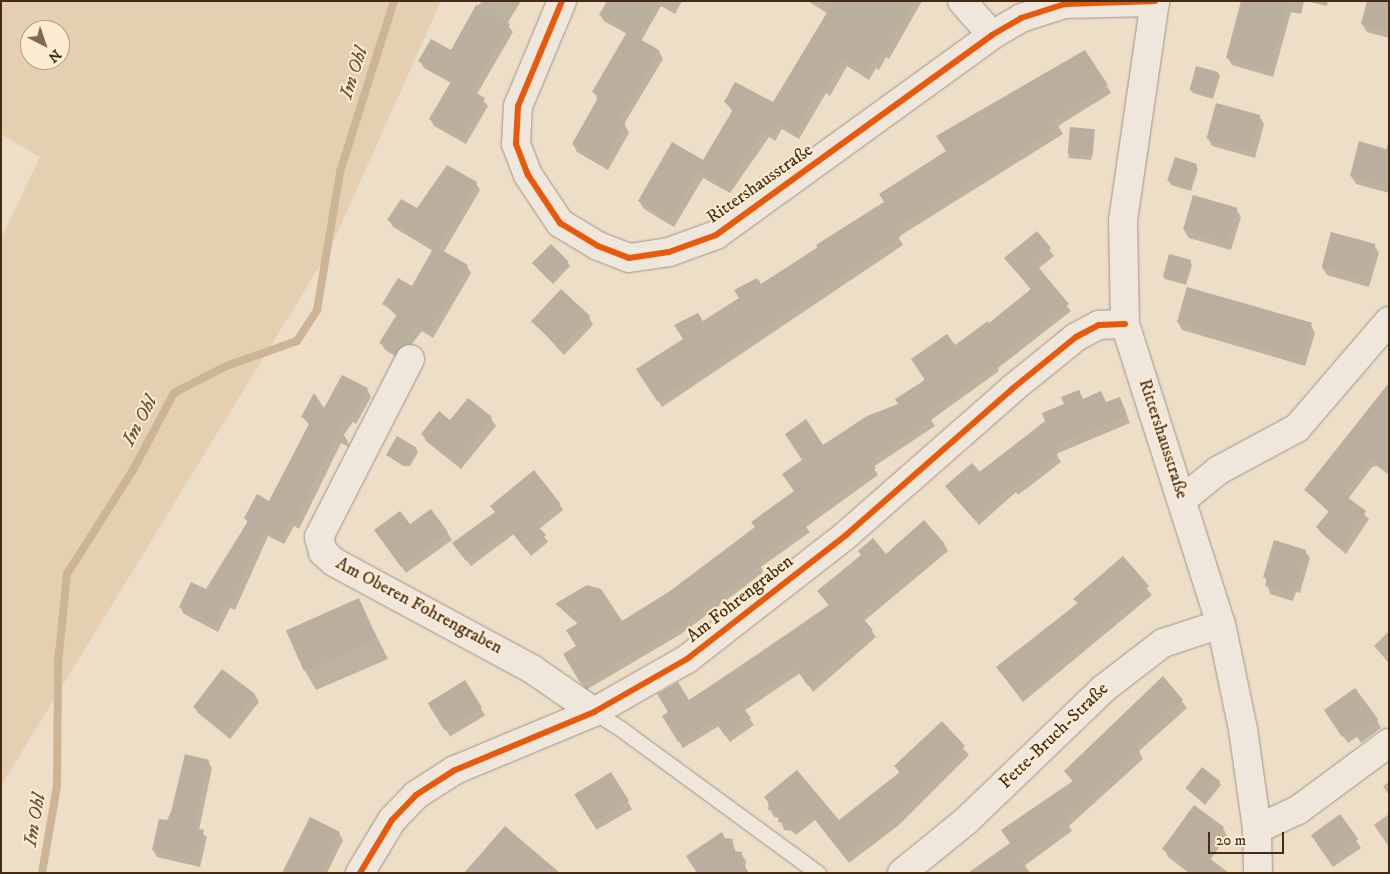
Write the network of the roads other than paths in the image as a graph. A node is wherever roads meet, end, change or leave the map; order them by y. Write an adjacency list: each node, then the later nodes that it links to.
1 (562, 1): 4 (street, Rittershausstraße)
2 (962, 1): 4 (street)
3 (1155, 2): 4 (street, Rittershausstraße); 6 (street, Rittershausstraße)
4 (992, 35)
5 (1389, 322): 8 (street)
6 (1125, 324): 8 (street, Rittershausstraße); 10 (street, Am Fohrengraben)
7 (410, 359): 10 (street, Am Oberen Fohrengraben)
8 (1183, 499): 9 (street, Rittershausstraße)
9 (1221, 624): 12 (street, Rittershausstraße); 15 (street, Fette-Bruch-Straße)
10 (594, 712): 13 (street, Am Fohrengraben); 14 (lane)
11 (1389, 743): 12 (street)
12 (1257, 829): 16 (street, Rittershausstraße)
13 (360, 873)
14 (818, 873)
15 (902, 873)
16 (1258, 873)

